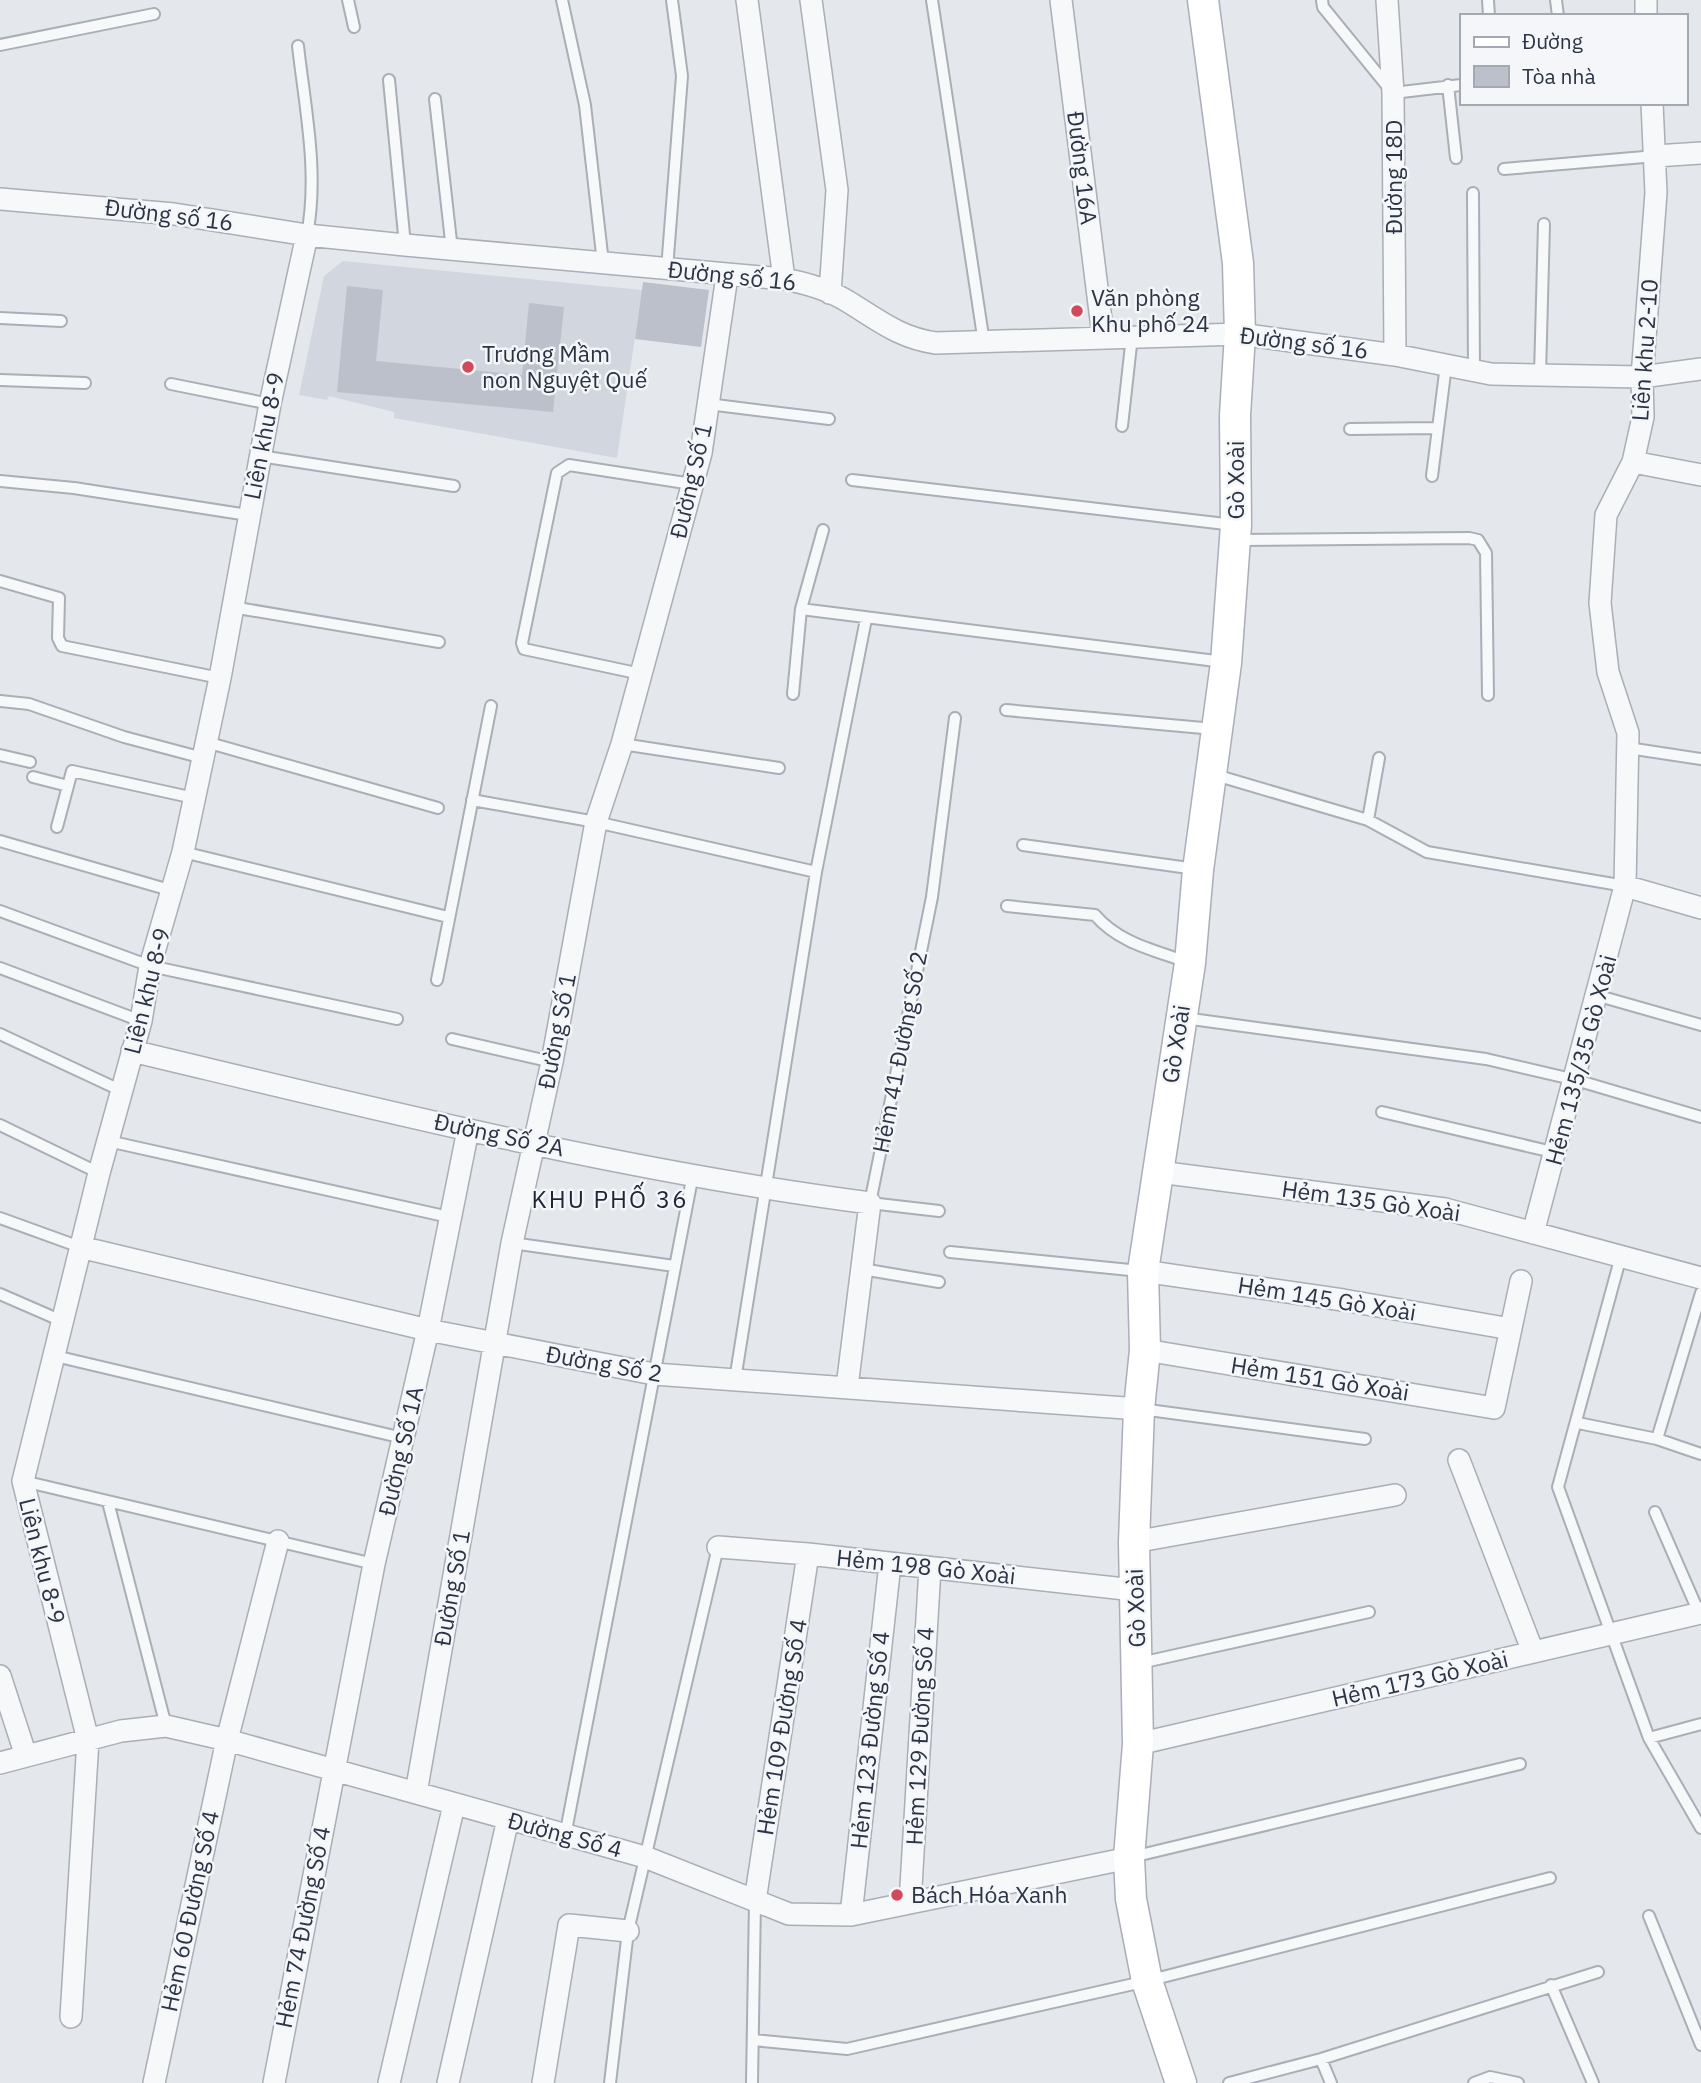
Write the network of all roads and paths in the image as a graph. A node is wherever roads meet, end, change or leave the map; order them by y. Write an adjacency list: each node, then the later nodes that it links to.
1 (348, 0): 12 (lane)
2 (562, 0): 31 (lane)
3 (673, 0): 32 (lane)
4 (747, 0): 34 (street)
5 (811, 0): 35 (street)
6 (932, 0): 41 (lane)
7 (1062, 0): 39 (street, Đường 16A)
8 (1203, 0): 38 (street, Gò Xoài)
9 (1322, 0): 18 (lane)
10 (1387, 0): 18 (street, Đường 18D)
11 (154, 14): 13 (lane)
12 (354, 27)
13 (0, 45)
14 (298, 46): 28 (lane)
15 (389, 80): 29 (lane)
16 (1448, 85): 17 (lane); 18 (lane); 23 (lane)
17 (1460, 85)
18 (1394, 93): 42 (street, Đường 18D)
19 (435, 99): 30 (lane)
20 (1652, 105): 22 (street, Liên khu 2-10)
21 (1701, 153): 22 (street)
22 (1656, 156): 24 (lane); 47 (street, Liên khu 2-10)
23 (1456, 158)
24 (1504, 169)
25 (1473, 193): 45 (lane)
26 (0, 200): 28 (street, Đường số 16)
27 (1544, 224): 46 (lane)
28 (307, 235): 29 (street, Đường số 16); 51 (street, Liên khu 8-9)
29 (405, 245): 30 (street, Đường số 16)
30 (453, 250): 31 (street, Đường số 16)
31 (603, 263): 32 (street, Đường số 16)
32 (667, 269): 33 (street, Đường số 16)
33 (727, 276): 34 (street, Đường số 16); 52 (street, Đường Số 1)
34 (784, 279): 35 (street, Đường số 16)
35 (830, 293): 41 (street, Đường số 16)
36 (0, 318): 37 (lane)
37 (61, 321)
38 (1240, 334): 40 (street, Đường số 16); 42 (street, Đường số 16); 67 (street, Gò Xoài)
39 (1103, 336): 40 (street, Đường số 16); 41 (street, Đường số 16)
40 (1132, 336): 54 (lane)
41 (984, 343)
42 (1395, 355): 43 (street, Đường số 16)
43 (1446, 365): 45 (street, Đường số 16); 55 (lane)
44 (1701, 369): 47 (street, Đường số 16)
45 (1474, 370): 46 (street, Đường số 16)
46 (1541, 375): 47 (street, Đường số 16)
47 (1642, 377): 58 (street, Liên khu 2-10)
48 (0, 380): 49 (lane)
49 (85, 383)
50 (171, 384): 51 (lane)
51 (270, 404): 57 (street, Liên khu 8-9)
52 (708, 404): 53 (lane); 63 (street, Đường Số 1)
53 (829, 419)
54 (1122, 426)
55 (1437, 428): 56 (lane); 60 (lane)
56 (1350, 429)
57 (260, 456): 64 (lane); 65 (street, Liên khu 8-9)
58 (1633, 462): 59 (street); 84 (street, Liên khu 2-10)
59 (1701, 475)
60 (1432, 476)
61 (852, 480): 67 (lane)
62 (0, 481): 65 (lane)
63 (692, 484): 74 (street, Đường Số 1); 74 (lane)
64 (454, 486)
65 (248, 514): 69 (street, Liên khu 8-9)
66 (823, 530): 70 (lane)
67 (1236, 533): 73 (street, Gò Xoài); 77 (lane)
68 (0, 581): 75 (lane)
69 (232, 607): 72 (lane); 75 (street, Liên khu 8-9)
70 (801, 609): 71 (lane); 76 (lane)
71 (866, 619): 73 (lane); 104 (lane)
72 (439, 642)
73 (1226, 663): 82 (street, Gò Xoài)
74 (641, 674): 83 (street, Đường Số 1)
75 (220, 678): 85 (street, Liên khu 8-9)
76 (793, 694)
77 (1488, 695)
78 (0, 701): 85 (lane)
79 (491, 706): 95 (lane)
80 (1006, 710): 82 (lane)
81 (955, 718): 137 (lane, Hẻm 41 Đường Số 2)
82 (1216, 729): 91 (street, Gò Xoài)
83 (622, 744): 90 (lane); 98 (street, Đường Số 1)
84 (1628, 748): 88 (lane); 105 (street, Liên khu 2-10)
85 (205, 750): 94 (street, Liên khu 8-9); 96 (lane)
86 (0, 755): 89 (lane)
87 (1379, 758): 97 (lane)
88 (1701, 759)
89 (30, 762)
90 (779, 768)
91 (1212, 774): 97 (lane); 103 (street, Gò Xoài)
92 (33, 777): 93 (lane)
93 (68, 786): 94 (lane); 99 (lane)
94 (194, 798): 102 (street, Liên khu 8-9)
95 (472, 800): 98 (lane); 110 (lane)
96 (438, 808)
97 (1368, 820): 105 (lane)
98 (596, 822): 104 (lane); 123 (street, Đường Số 1)
99 (57, 827)
100 (0, 841): 106 (lane)
101 (1023, 845): 103 (lane)
102 (183, 852): 106 (street, Liên khu 8-9); 110 (lane)
103 (1198, 870): 111 (street, Gò Xoài)
104 (816, 872): 136 (lane)
105 (1625, 886): 108 (street); 115 (street, Hẻm 135/35 Gò Xoài)
106 (173, 891): 112 (street, Liên khu 8-9)
107 (1007, 906): 111 (lane)
108 (1701, 908)
109 (0, 911): 112 (lane)
110 (448, 917): 114 (lane)
111 (1190, 962): 116 (street, Gò Xoài)
112 (150, 966): 117 (lane); 118 (street, Liên khu 8-9)
113 (0, 968): 118 (lane)
114 (437, 980)
115 (1599, 996): 119 (lane); 124 (street, Hẻm 135/35 Gò Xoài)
116 (1181, 1017): 124 (lane); 133 (street, Gò Xoài)
117 (397, 1019)
118 (141, 1021): 122 (street, Liên khu 8-9)
119 (1701, 1025)
120 (0, 1034): 125 (lane)
121 (452, 1039): 123 (lane)
122 (132, 1051): 125 (street, Liên khu 8-9); 129 (street, Đường Số 2A)
123 (552, 1062): 131 (street, Đường Số 1)
124 (1576, 1080): 127 (lane); 132 (street, Hẻm 135/35 Gò Xoài)
125 (122, 1091): 130 (street, Liên khu 8-9)
126 (1381, 1112): 132 (lane)
127 (1701, 1117)
128 (0, 1125): 134 (lane)
129 (468, 1130): 131 (street, Đường Số 2A); 139 (street, Đường Số 1A)
130 (108, 1141): 134 (street, Liên khu 8-9); 139 (lane)
131 (535, 1144): 135 (street, Đường Số 2A); 142 (street, Đường Số 1)
132 (1557, 1153): 141 (street, Hẻm 135/35 Gò Xoài)
133 (1159, 1172): 141 (street, Hẻm 135 Gò Xoài); 148 (street, Gò Xoài)
134 (99, 1173): 143 (street, Liên khu 8-9)
135 (693, 1174): 136 (street, Đường Số 2A); 146 (lane)
136 (766, 1190): 137 (street, Đường Số 2A); 161 (lane)
137 (870, 1203): 138 (lane); 147 (street, Hẻm 41 Đường Số 2)
138 (939, 1212)
139 (449, 1217): 156 (street, Đường Số 1A)
140 (0, 1218): 143 (lane)
141 (1533, 1233): 145 (street, Hẻm 135 Gò Xoài)
142 (512, 1242): 146 (lane); 157 (street, Đường Số 1)
143 (80, 1247): 154 (street, Liên khu 8-9); 156 (street, Đường Số 2)
144 (950, 1252): 148 (lane)
145 (1621, 1256): 149 (street, Hẻm 135 Gò Xoài); 164 (lane)
146 (674, 1266): 160 (lane)
147 (862, 1269): 151 (lane); 162 (street, Hẻm 41 Đường Số 2)
148 (1143, 1271): 155 (street, Hẻm 145 Gò Xoài); 158 (street, Gò Xoài)
149 (1701, 1278)
150 (1521, 1281): 155 (street)
151 (939, 1282)
152 (1701, 1293): 167 (lane)
153 (0, 1294): 154 (lane)
154 (62, 1321): 159 (street, Liên khu 8-9)
155 (1511, 1329): 158 (street, Hẻm 151 Gò Xoài)
156 (428, 1330): 157 (street, Đường Số 2); 165 (street, Đường Số 1A)
157 (495, 1344): 160 (street, Đường Số 2); 198 (street, Đường Số 1)
158 (1145, 1350): 163 (street, Gò Xoài)
159 (55, 1356): 165 (lane); 170 (street, Liên khu 8-9)
160 (654, 1374): 161 (street, Đường Số 2); 202 (lane)
161 (735, 1380): 162 (street, Đường Số 2)
162 (846, 1387): 163 (street, Đường Số 2)
163 (1139, 1409): 166 (lane); 175 (street, Gò Xoài)
164 (1578, 1423): 167 (lane); 184 (lane)
165 (403, 1438): 178 (street, Đường Số 1A)
166 (1365, 1439)
167 (1657, 1439): 168 (lane)
168 (1701, 1454)
169 (1459, 1460): 185 (street)
170 (23, 1481): 172 (lane); 191 (street, Liên khu 8-9)
171 (1395, 1495): 175 (street)
172 (108, 1502): 174 (lane); 189 (lane)
173 (1655, 1512): 183 (lane)
174 (278, 1541): 178 (lane); 192 (street, Hẻm 60 Đường Số 4)
175 (1135, 1542): 181 (street, Gò Xoài)
176 (718, 1547): 177 (street, Hẻm 198 Gò Xoài); 203 (lane)
177 (808, 1554): 179 (street, Hẻm 198 Gò Xoài); 206 (street, Hẻm 109 Đường Số 4)
178 (374, 1564): 197 (street, Đường Số 1A)
179 (890, 1564): 180 (street, Hẻm 198 Gò Xoài); 208 (street, Hẻm 123 Đường Số 4)
180 (930, 1568): 181 (street, Hẻm 198 Gò Xoài); 207 (street, Hẻm 129 Đường Số 4)
181 (1134, 1590): 186 (street, Gò Xoài)
182 (1369, 1612): 186 (lane)
183 (1700, 1613): 184 (street, Hẻm 173 Gò Xoài)
184 (1610, 1636): 185 (street, Hẻm 173 Gò Xoài); 190 (lane)
185 (1533, 1652): 193 (street, Hẻm 173 Gò Xoài)
186 (1137, 1663): 193 (street, Gò Xoài)
187 (0, 1676): 194 (street)
188 (1701, 1724): 190 (lane)
189 (166, 1726): 191 (street, Đường Số 4); 192 (street, Đường Số 4)
190 (1649, 1738): 201 (lane)
191 (88, 1740): 194 (street, Đường Số 4); 214 (street, Liên khu 8-9)
192 (227, 1740): 197 (street, Đường Số 4); 218 (street, Hẻm 60 Đường Số 4)
193 (1138, 1744): 204 (street, Gò Xoài)
194 (26, 1756): 195 (street, Đường Số 4)
195 (0, 1763)
196 (1520, 1764): 204 (lane)
197 (333, 1772): 198 (street, Đường Số 4); 219 (street, Hẻm 74 Đường Số 4)
198 (416, 1793): 199 (street, Đường Số 4)
199 (454, 1805): 200 (street, Đường Số 4); 220 (street)
200 (508, 1819): 202 (street, Đường Số 4); 221 (street)
201 (1701, 1828)
202 (565, 1836): 203 (street, Đường Số 4)
203 (645, 1857): 206 (street, Đường Số 4); 210 (lane)
204 (1129, 1858): 207 (street, Đường Số 4); 212 (street, Gò Xoài)
205 (1550, 1878): 212 (lane)
206 (755, 1901): 208 (street, Đường Số 4); 215 (lane)
207 (910, 1903): 208 (street, Đường Số 4)
208 (851, 1915)
209 (1649, 1916): 216 (lane)
210 (628, 1931): 222 (street); 223 (lane)
211 (1598, 1972): 213 (lane)
212 (1147, 1981): 215 (lane); 225 (street, Gò Xoài)
213 (1551, 1985): 217 (lane); 230 (lane)
214 (71, 2017)
215 (753, 2040): 224 (lane)
216 (1701, 2045)
217 (1321, 2059): 226 (lane); 227 (lane)
218 (154, 2083)
219 (274, 2083)
220 (389, 2083)
221 (448, 2083)
222 (543, 2083)
223 (610, 2083)
224 (752, 2083)
225 (1181, 2083)
226 (1229, 2083)
227 (1331, 2083)
228 (1474, 2083): 229 (lane)
229 (1518, 2083)
230 (1593, 2083)

